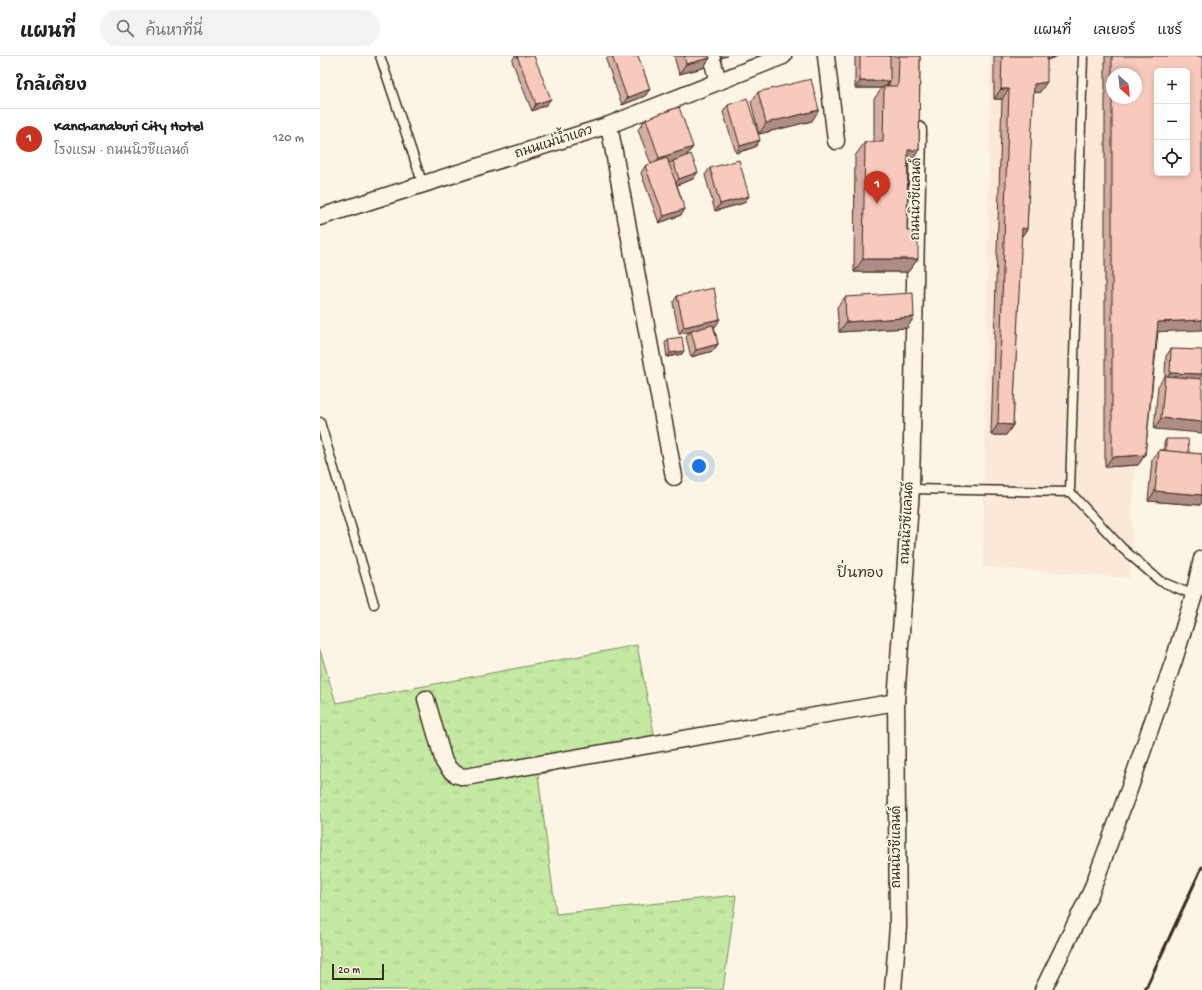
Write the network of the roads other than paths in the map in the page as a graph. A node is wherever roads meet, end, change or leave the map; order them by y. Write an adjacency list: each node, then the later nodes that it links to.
1 (380, 56): 10 (lane)
2 (711, 56): 6 (street)
3 (783, 56): 6 (street, ถนนแม่น้ำแคว)
4 (826, 56): 9 (street)
5 (1083, 56): 15 (lane)
6 (718, 81): 8 (street, ถนนแม่น้ำแคว)
7 (919, 111): 14 (street, ถนนนิวซีแลนด์)
8 (609, 126): 10 (street, ถนนแม่น้ำแคว); 13 (street)
9 (836, 141)
10 (422, 185): 11 (street, ถนนแม่น้ำแคว)
11 (320, 217)
12 (320, 422): 18 (lane)
13 (674, 477)
14 (911, 489): 15 (lane); 20 (street, ถนนนิวซีแลนด์)
15 (1070, 492): 17 (lane)
16 (1202, 559): 17 (street)
17 (1198, 596): 22 (street)
18 (374, 604)
19 (426, 699): 20 (street)
20 (896, 702): 21 (street, ถนนนิวซีแลนด์)
21 (893, 990)
22 (1043, 990)

